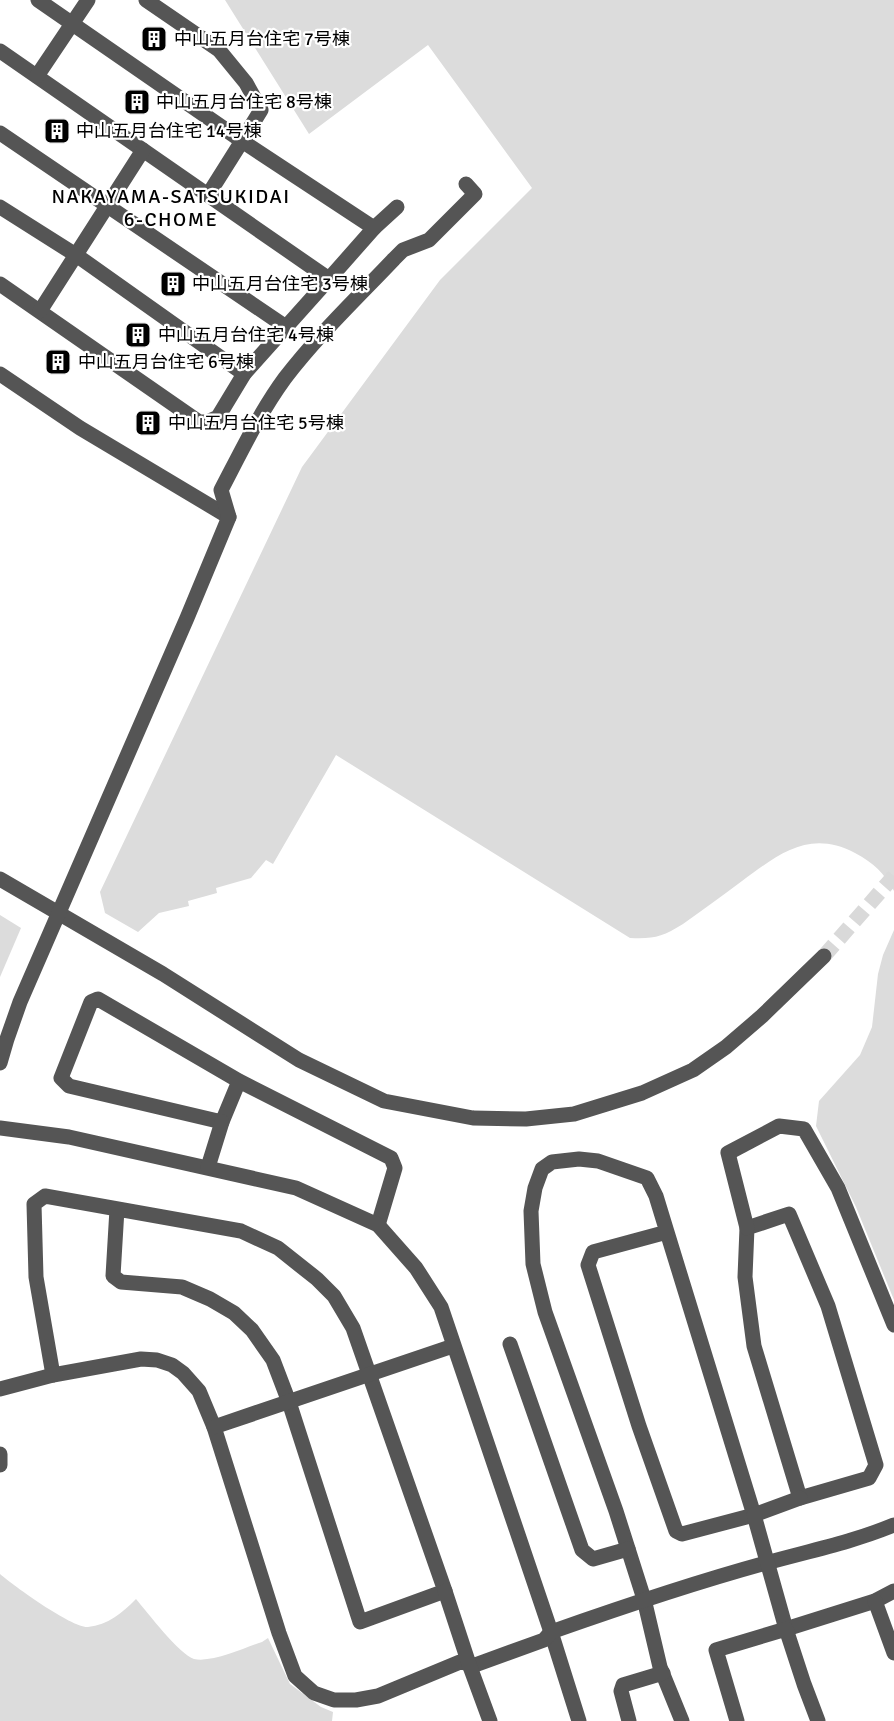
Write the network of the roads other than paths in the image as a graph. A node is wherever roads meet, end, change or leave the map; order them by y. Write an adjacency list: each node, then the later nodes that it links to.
1 (38, 0): 4 (street)
2 (88, 0): 4 (street)
3 (146, 0): 8 (street)
4 (72, 23): 6 (street); 8 (street)
5 (0, 51): 6 (street)
6 (37, 76): 9 (street)
7 (0, 133): 12 (street)
8 (242, 141): 11 (street); 15 (street)
9 (143, 150): 11 (street); 12 (street)
10 (466, 184): 23 (street)
11 (208, 195): 17 (street)
12 (108, 205): 16 (street); 20 (street)
13 (0, 207): 16 (street)
14 (397, 207): 15 (street)
15 (374, 228): 17 (street)
16 (76, 255): 19 (street); 22 (street)
17 (329, 279): 20 (street)
18 (0, 284): 19 (street)
19 (40, 311): 22 (street)
20 (286, 327): 22 (street)
21 (0, 374): 23 (street)
22 (244, 374)
23 (229, 518): 25 (street)
24 (0, 879): 25 (street)
25 (58, 913): 26 (street); 27 (street)
26 (824, 956)
27 (0, 1063)
28 (239, 1081): 29 (street); 29 (street); 33 (street)
29 (222, 1122): 31 (street)
30 (0, 1128): 31 (street)
31 (208, 1167): 33 (street)
32 (117, 1209): 39 (street); 40 (street); 42 (street)
33 (378, 1225): 38 (street)
34 (747, 1228): 36 (street); 46 (street); 46 (street)
35 (667, 1232): 47 (street); 47 (street); 49 (street)
36 (894, 1325)
37 (510, 1344): 49 (street)
38 (453, 1346): 40 (street); 56 (street)
39 (53, 1375): 41 (street); 43 (street)
40 (370, 1375): 42 (street); 51 (street)
41 (0, 1389)
42 (289, 1402): 43 (street); 51 (street)
43 (214, 1427): 58 (street)
44 (0, 1454): 45 (street)
45 (0, 1465)
46 (800, 1498): 47 (street)
47 (754, 1515): 50 (street)
48 (894, 1525): 50 (street)
49 (628, 1549): 53 (street)
50 (766, 1563): 53 (street); 55 (street)
51 (445, 1591): 58 (street)
52 (894, 1592): 54 (street)
53 (644, 1599): 56 (street); 59 (street)
54 (875, 1601): 55 (street); 57 (street)
55 (786, 1629): 64 (street); 65 (street)
56 (551, 1632): 58 (street); 61 (street)
57 (894, 1653)
58 (469, 1664): 60 (street)
59 (663, 1673): 62 (street); 63 (street)
60 (490, 1721)
61 (579, 1721)
62 (629, 1721)
63 (682, 1721)
64 (737, 1721)
65 (818, 1721)

